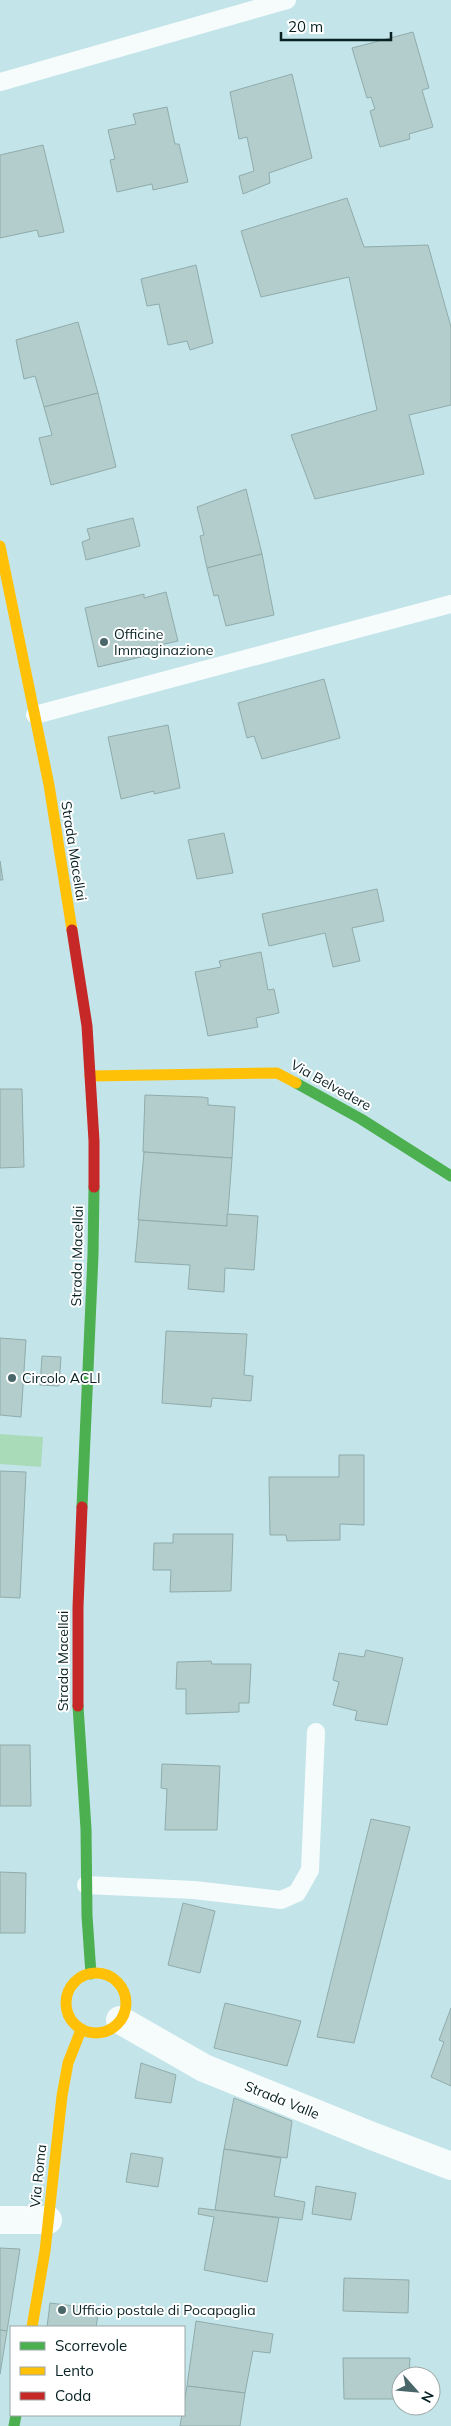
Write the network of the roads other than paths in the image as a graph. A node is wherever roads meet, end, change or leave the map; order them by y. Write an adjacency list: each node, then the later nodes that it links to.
1 (287, 0): 2 (lane)
2 (0, 82)
3 (0, 546): 4 (street, Strada Macellai)
4 (5, 591): 6 (street, Strada Macellai)
5 (451, 604): 6 (lane)
6 (35, 715): 7 (street, Strada Macellai)
7 (90, 1076): 8 (street, Via Belvedere); 10 (street, Strada Macellai)
8 (451, 1176)
9 (316, 1732): 10 (lane)
10 (86, 1885): 11 (street, Strada Macellai)
11 (91, 1974): 12 (street); 13 (street)
12 (120, 2020): 13 (street); 14 (street, Strada Valle)
13 (81, 2030): 16 (street, Via Roma)
14 (451, 2166)
15 (0, 2220): 16 (street)
16 (48, 2220): 17 (street, Via Roma)
17 (32, 2326)

